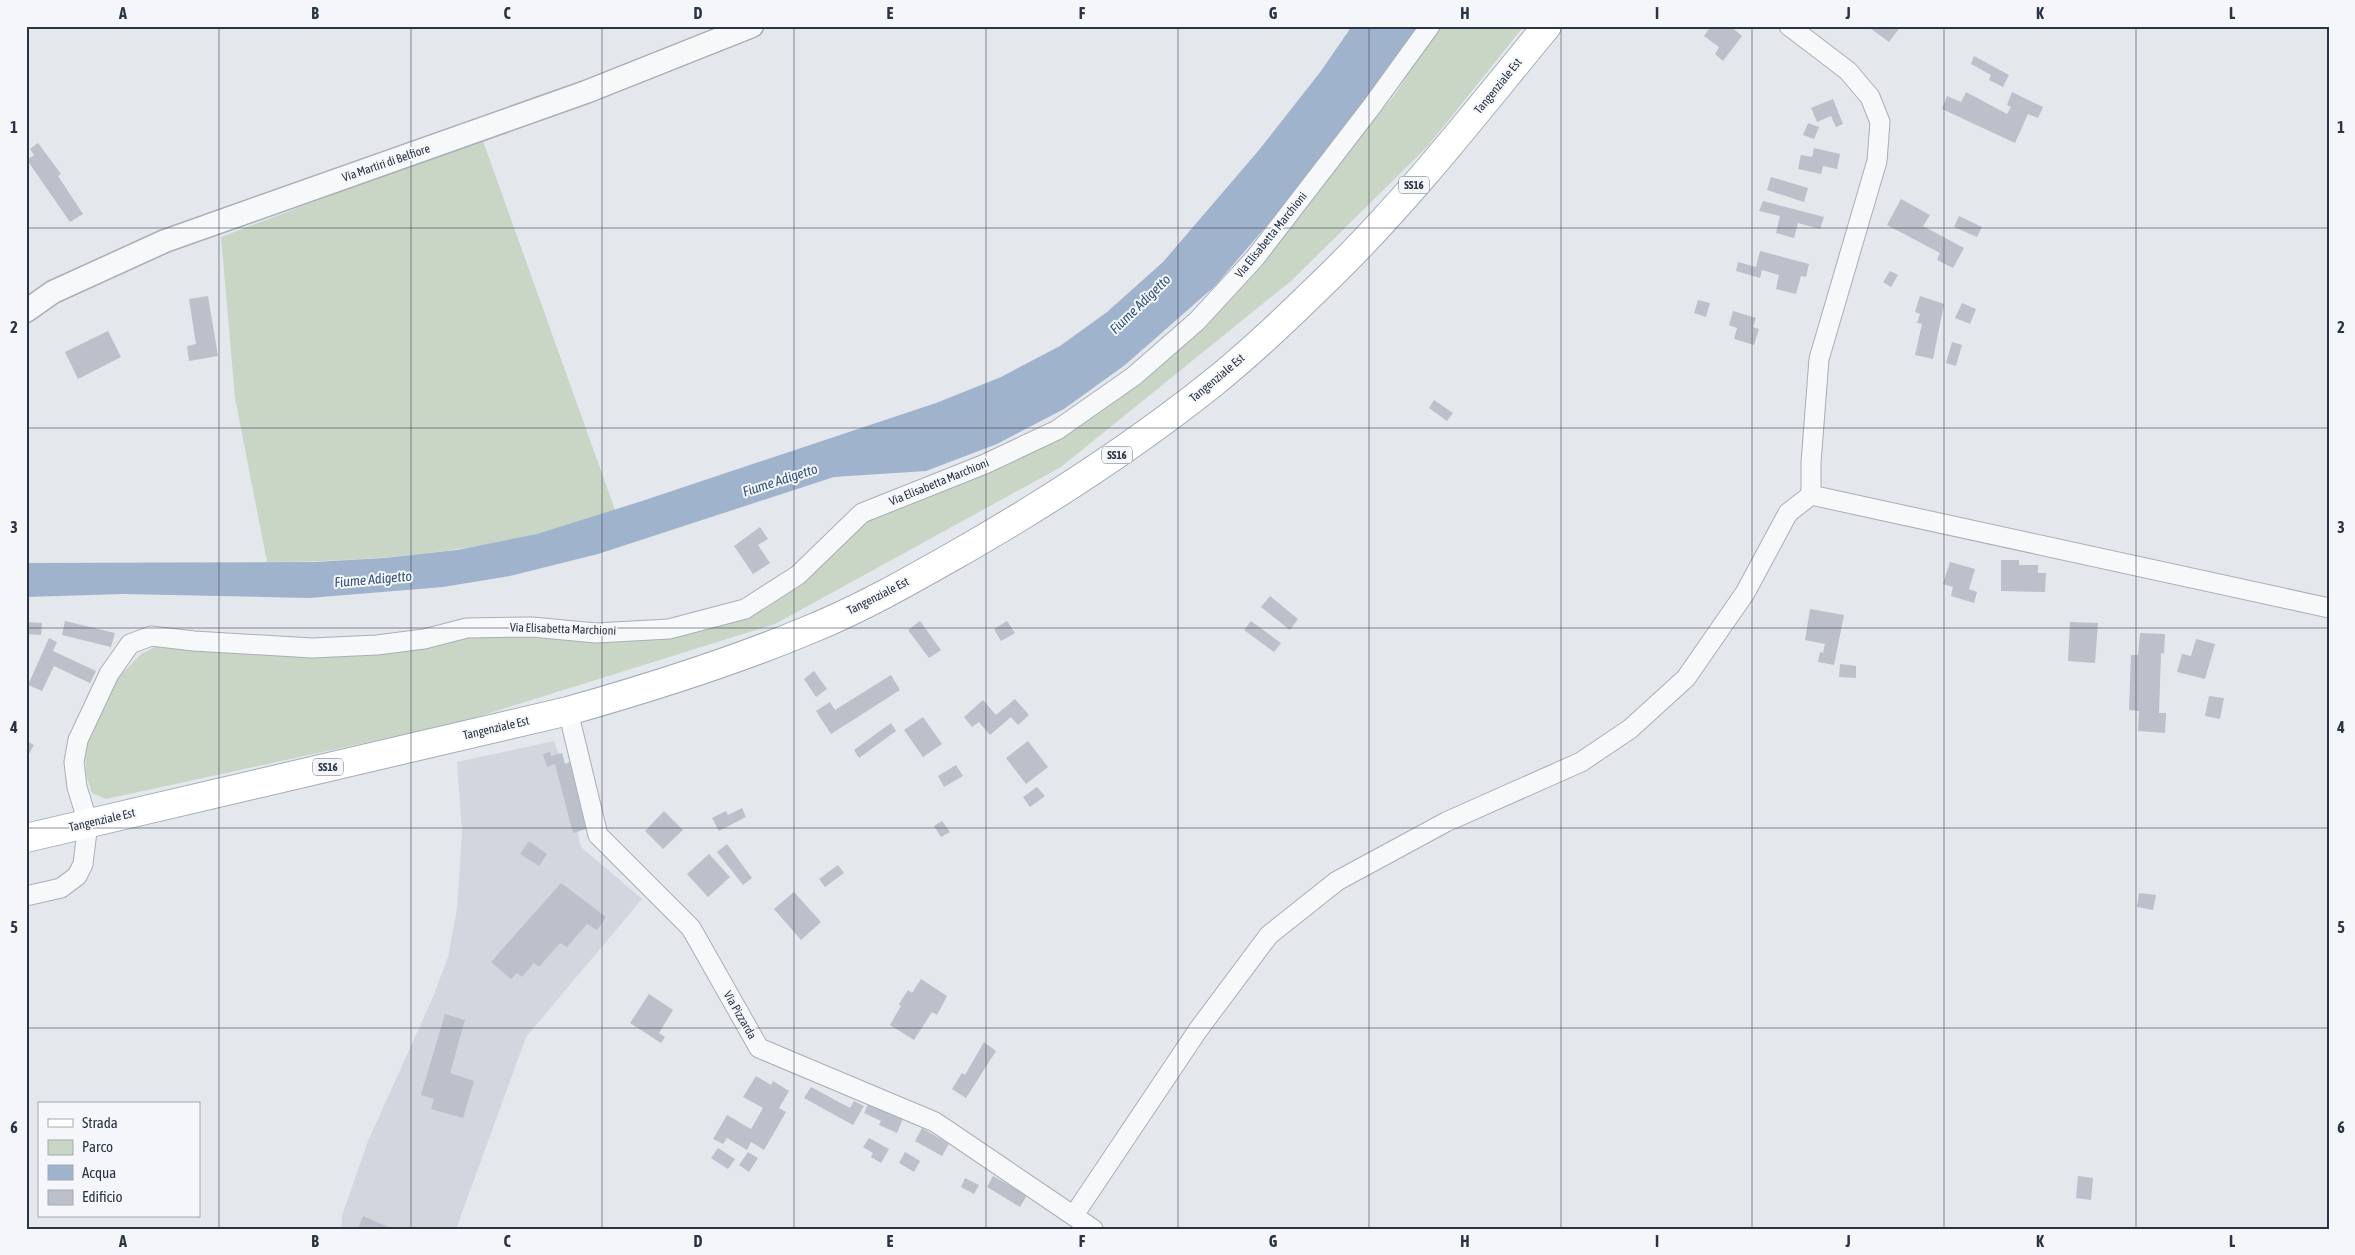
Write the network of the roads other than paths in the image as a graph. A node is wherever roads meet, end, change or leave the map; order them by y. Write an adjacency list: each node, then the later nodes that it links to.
1 (752, 26): 5 (street, Via Martiri di Belfiore)
2 (1430, 26): 9 (street, Via Elisabetta Marchioni)
3 (1547, 26): 8 (main road, Tangenziale Est / SS16)
4 (1790, 26): 6 (street)
5 (26, 311)
6 (1810, 495): 7 (street); 12 (street)
7 (2329, 608)
8 (568, 711): 9 (main road, Tangenziale Est / SS16); 12 (street, Via Pizzarda)
9 (88, 823): 10 (main road, Tangenziale Est / SS16); 11 (street, Via Elisabetta Marchioni)
10 (26, 838)
11 (26, 896)
12 (1074, 1215): 13 (street, Via Pizzarda)
13 (1093, 1229)

